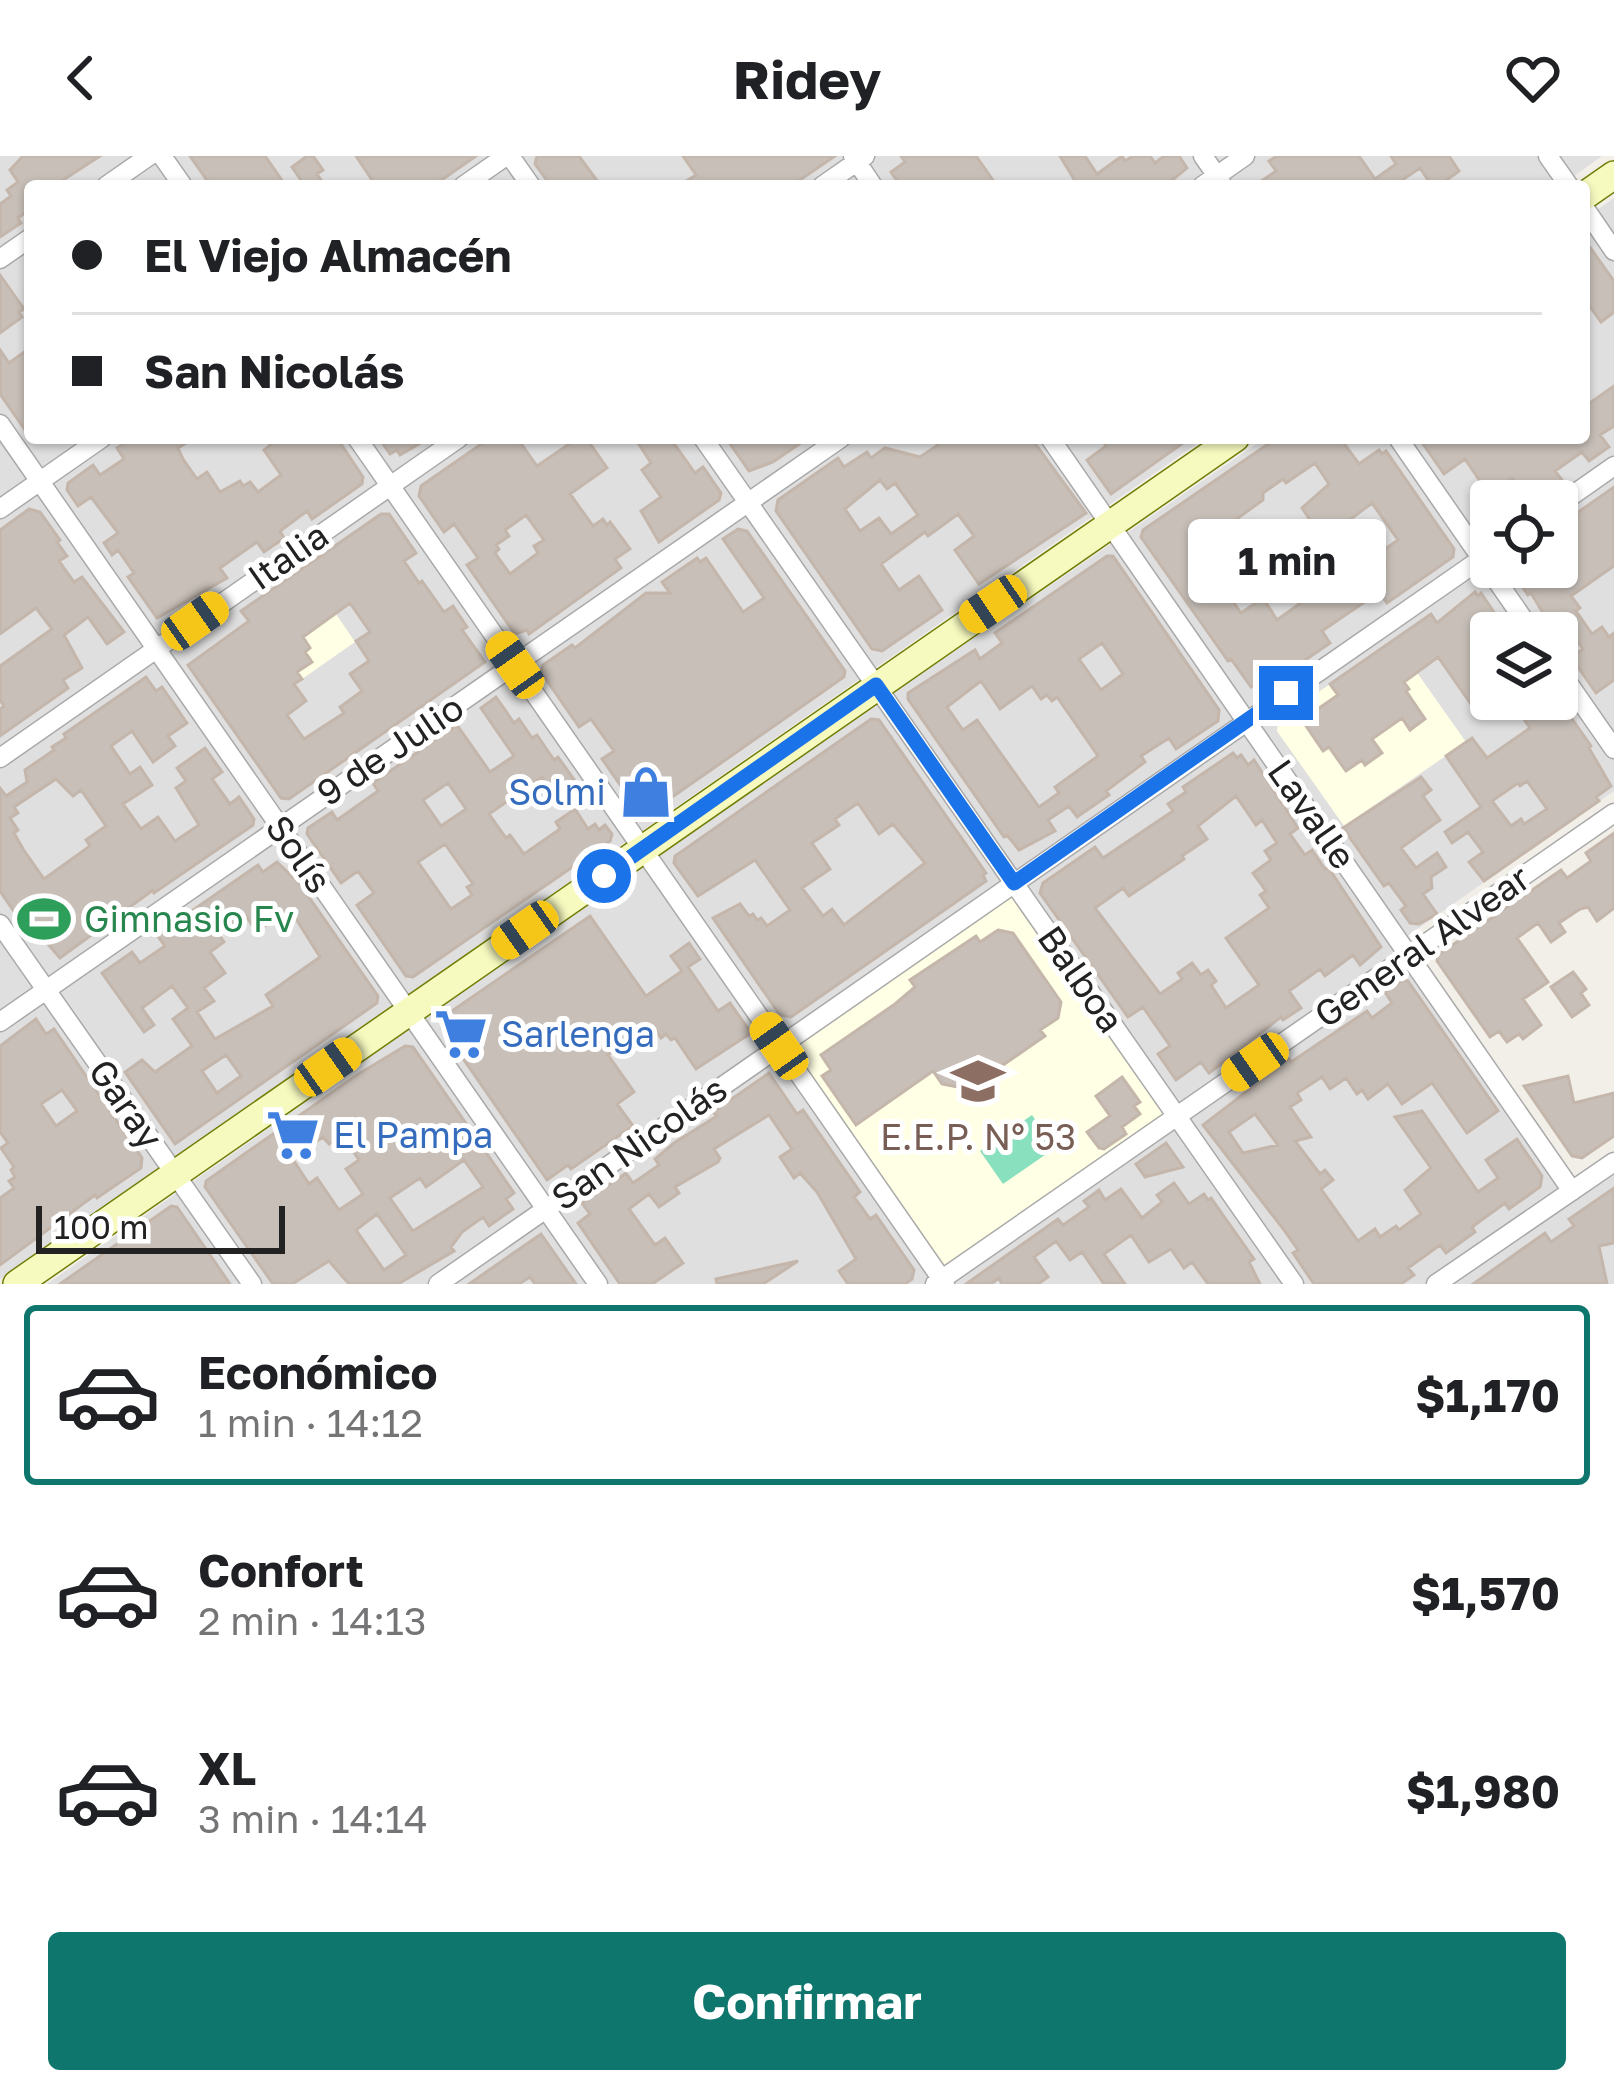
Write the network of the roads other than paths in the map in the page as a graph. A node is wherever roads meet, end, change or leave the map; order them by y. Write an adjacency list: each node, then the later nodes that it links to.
1 (149, 156): 5 (street)
2 (508, 156): 6 (street); 7 (street)
3 (1245, 156): 9 (street)
4 (858, 158): 8 (street)
5 (115, 180)
6 (472, 180)
7 (526, 180)
8 (830, 180)
9 (1217, 180)
10 (1590, 216): 11 (street)
11 (1614, 250)
12 (0, 424): 22 (street, Solís)
13 (94, 444): 22 (street)
14 (361, 444): 23 (street)
15 (450, 444): 23 (street, Italia)
16 (708, 444): 25 (street, Balboa)
17 (832, 444): 25 (street, 9 de Julio)
18 (1054, 444): 27 (street, Lavalle)
19 (1225, 444): 27 (main road)
20 (1403, 444): 28 (street)
21 (1614, 466): 24 (street)
22 (40, 482): 26 (street); 30 (street, Solís)
23 (389, 486): 30 (street, Italia); 31 (street)
24 (1578, 491)
25 (748, 502): 31 (street, 9 de Julio); 32 (street, Balboa)
26 (0, 509)
27 (1111, 524): 32 (main road); 34 (street, Lavalle)
28 (1470, 534)
29 (1470, 566): 34 (street, San Nicolás)
30 (156, 649): 36 (street, Italia); 38 (street, Solís)
31 (515, 665): 38 (street, 9 de Julio); 39 (street)
32 (876, 685): 39 (main road); 40 (street, Balboa)
33 (1578, 697): 35 (street)
34 (1247, 720): 40 (street, San Nicolás); 42 (street, Lavalle)
35 (1614, 749)
36 (0, 758)
37 (1614, 813): 42 (street, General Alvear)
38 (280, 826): 43 (street, 9 de Julio); 44 (street, Solís)
39 (643, 849): 44 (main road); 46 (street)
40 (1014, 883): 46 (street, San Nicolás); 47 (street, Balboa)
41 (0, 924): 43 (street, Garay)
42 (1410, 954): 47 (street, General Alvear); 50 (street, Lavalle)
43 (46, 990): 45 (street, 9 de Julio); 49 (street, Garay)
44 (408, 1011): 49 (main road); 51 (street, Solís)
45 (0, 1022)
46 (779, 1046): 51 (street, San Nicolás); 52 (street)
47 (1177, 1116): 52 (street, General Alvear); 57 (street, Balboa)
48 (1614, 1162): 50 (street)
49 (176, 1174): 53 (main road); 54 (street, Garay)
50 (1572, 1191): 58 (street)
51 (546, 1208): 55 (street, San Nicolás); 56 (street, Solís)
52 (941, 1282)
53 (17, 1284)
54 (252, 1284)
55 (438, 1284)
56 (598, 1284)
57 (1294, 1284)
58 (1436, 1284)

